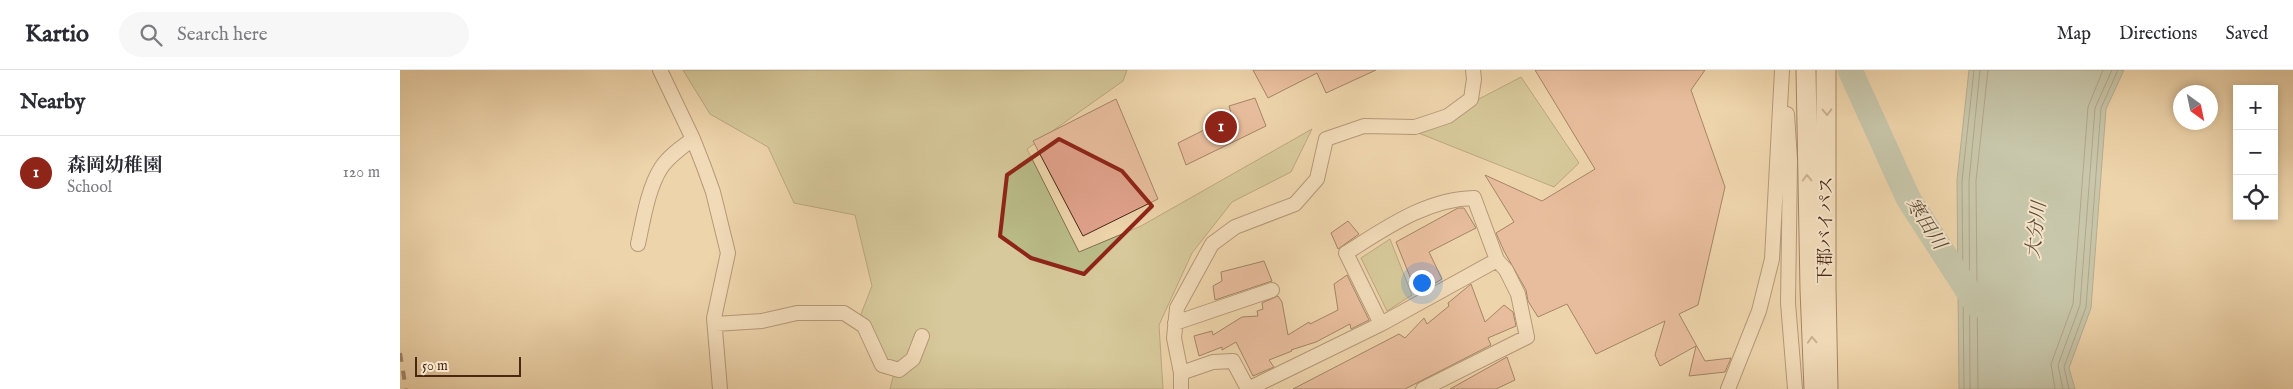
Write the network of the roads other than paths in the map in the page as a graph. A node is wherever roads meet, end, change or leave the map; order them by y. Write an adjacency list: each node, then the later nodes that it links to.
1 (660, 70): 6 (street)
2 (1473, 70): 10 (street)
3 (1806, 70): 21 (street, one-way to 3)
4 (1826, 70): 22 (street, 下郡バイパス, one-way to 22)
5 (1782, 72): 19 (street); 20 (street)
6 (693, 139): 7 (street); 11 (street)
7 (638, 244)
8 (1497, 260): 12 (street); 12 (street); 18 (street)
9 (1272, 290): 10 (street)
10 (1175, 323): 14 (street)
11 (715, 324): 13 (street); 15 (street)
12 (1381, 324): 17 (street)
13 (922, 336)
14 (1180, 373): 16 (street); 17 (street)
15 (720, 389)
16 (1181, 389)
17 (1248, 389)
18 (1423, 389)
19 (1728, 389)
20 (1795, 389)
21 (1814, 389)
22 (1828, 389)

